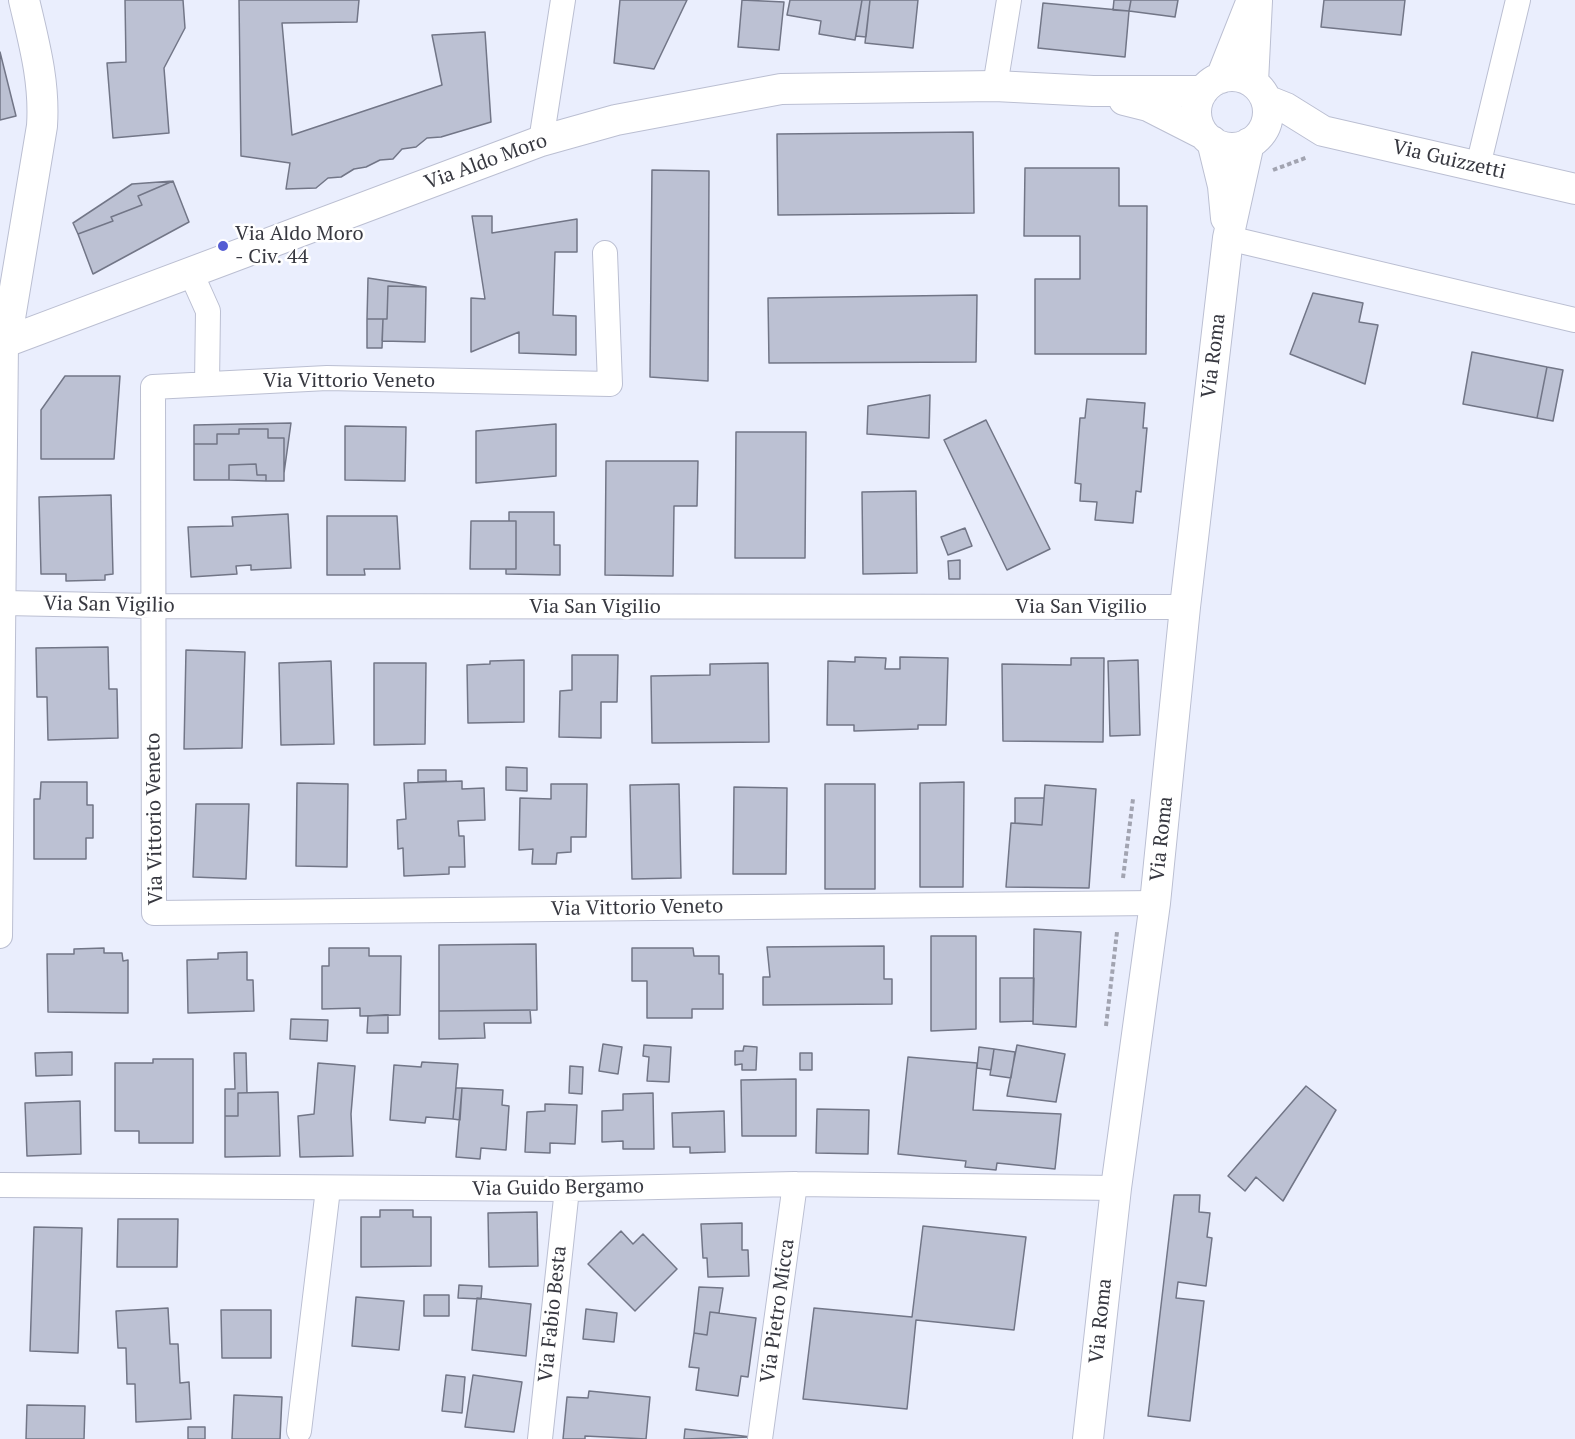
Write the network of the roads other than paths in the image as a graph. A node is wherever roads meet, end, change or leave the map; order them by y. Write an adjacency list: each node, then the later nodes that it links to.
1 (24, 0): 20 (street)
2 (563, 0): 13 (street)
3 (1010, 0): 7 (street)
4 (1255, 0): 6 (street); 9 (street)
5 (1518, 0): 14 (street)
6 (1212, 84): 8 (street, Via Aldo Moro); 9 (street); 10 (street)
7 (995, 86): 8 (street, Via Aldo Moro); 13 (street, Via Aldo Moro)
8 (1093, 91): 10 (street, Via Aldo Moro)
9 (1260, 91): 11 (street); 12 (street, Via Guizzetti)
10 (1208, 137): 11 (street); 16 (street, Via Roma)
11 (1255, 138): 12 (street, Via Guizzetti); 16 (street, Via Roma)
12 (1317, 139): 14 (street, Via Guizzetti)
13 (541, 141): 18 (street, Via Aldo Moro)
14 (1478, 166): 15 (street, Via Guizzetti)
15 (1575, 189)
16 (1228, 238): 19 (street); 24 (street, Via Roma)
17 (605, 253): 21 (street, Via Vittorio Veneto)
18 (191, 273): 20 (street, Via Aldo Moro); 21 (street)
19 (1575, 320)
20 (3, 343): 22 (street)
21 (207, 384): 23 (street, Via Vittorio Veneto)
22 (5, 603): 23 (street, Via San Vigilio); 26 (street)
23 (153, 606): 24 (street, Via San Vigilio); 25 (street, Via Vittorio Veneto)
24 (1185, 608): 25 (street, Via Roma)
25 (1155, 903): 29 (street, Via Roma)
26 (0, 936)
27 (795, 1184): 29 (street, Via Guido Bergamo); 31 (street, Via Guido Bergamo); 34 (street, Via Pietro Micca)
28 (0, 1185): 30 (street, Via Guido Bergamo)
29 (1116, 1188): 35 (street, Via Roma)
30 (328, 1189): 31 (street, Via Guido Bergamo); 32 (street)
31 (567, 1189): 33 (street, Via Fabio Besta)
32 (299, 1431)
33 (540, 1439)
34 (760, 1439)
35 (1088, 1439)

